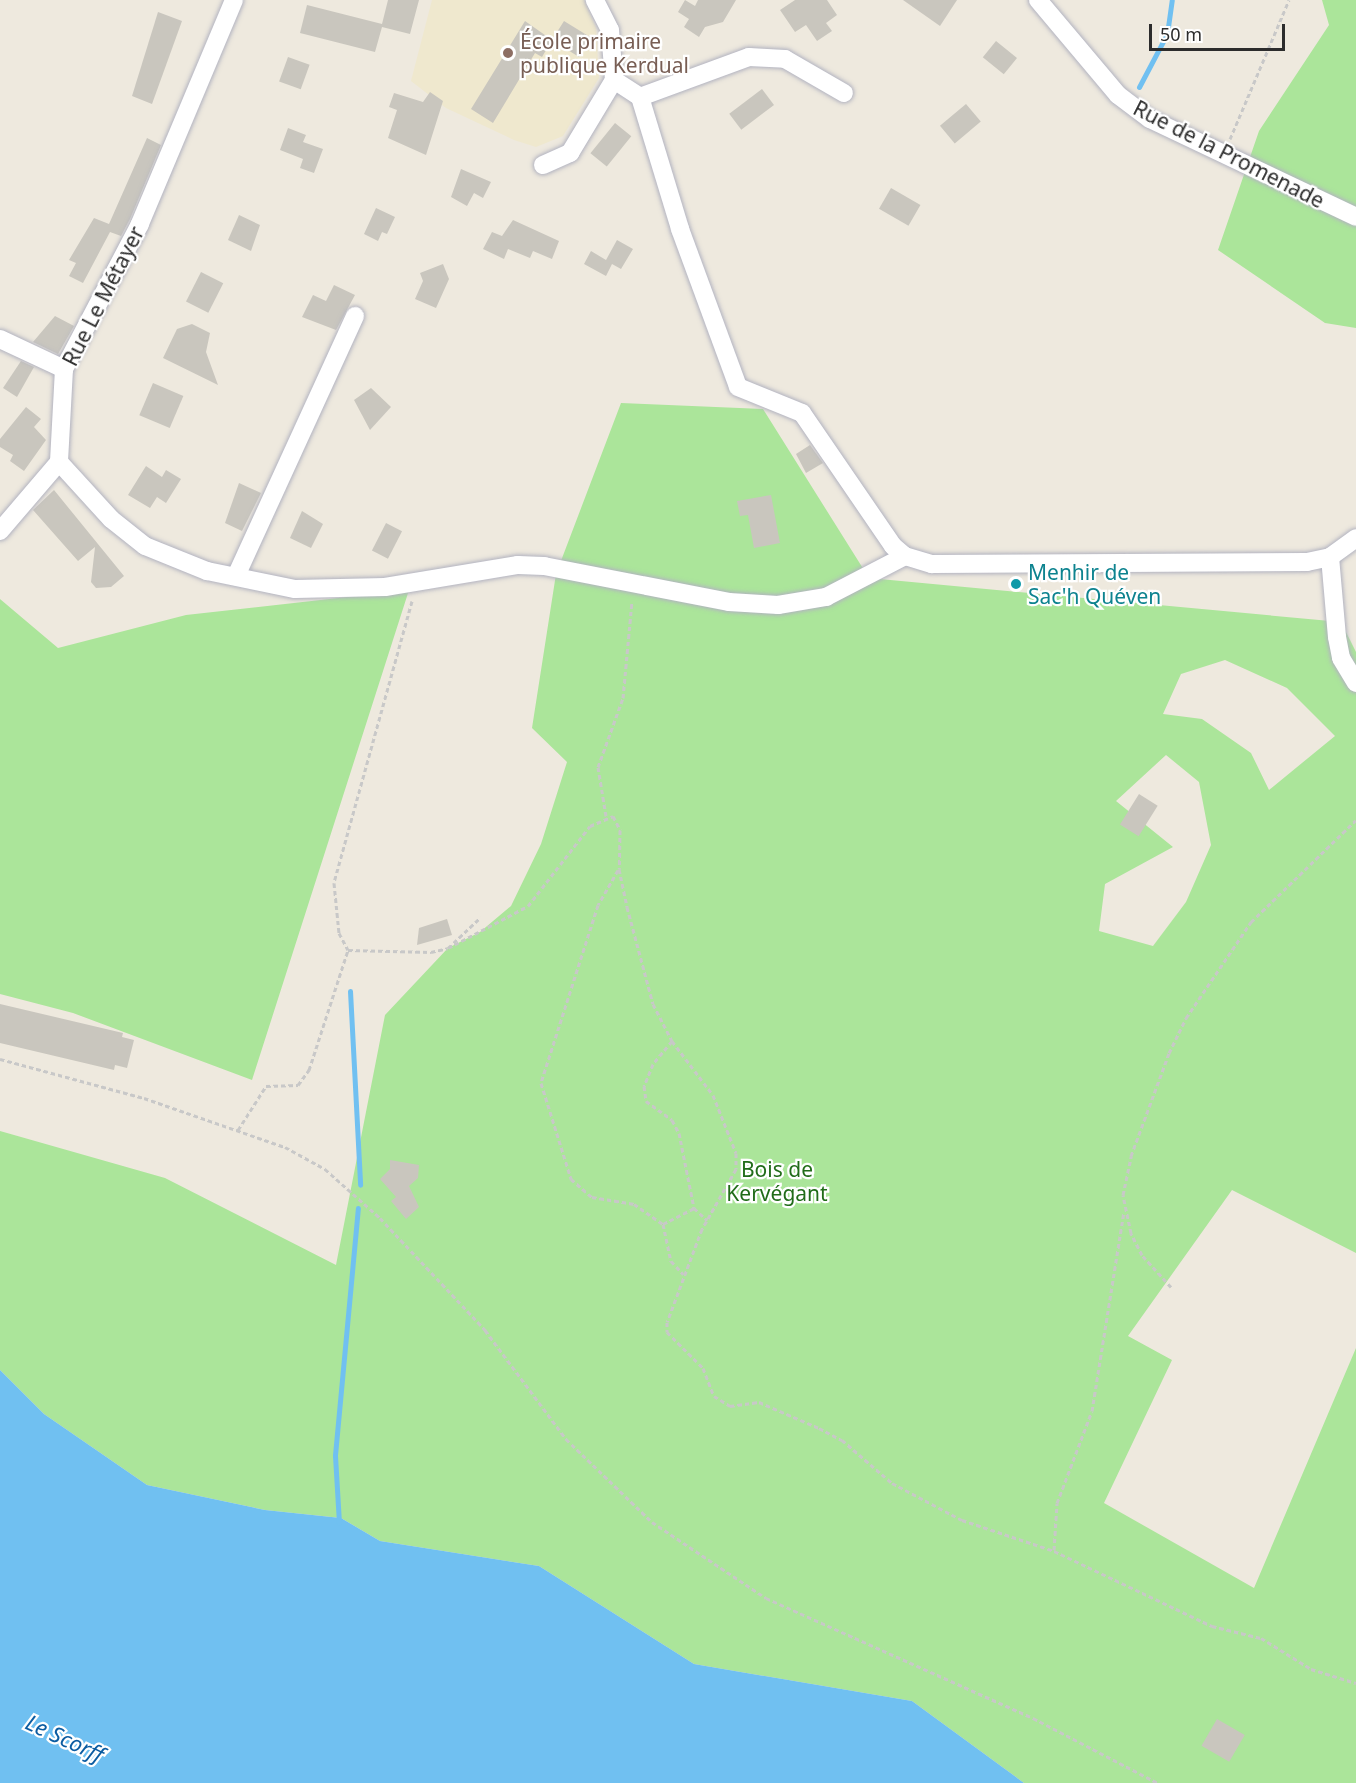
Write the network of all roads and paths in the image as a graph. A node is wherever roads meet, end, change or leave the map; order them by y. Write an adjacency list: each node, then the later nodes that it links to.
1 (234, 0): 13 (street, Rue Le Métayer)
2 (596, 0): 5 (street)
3 (1038, 0): 8 (street, Rue de la Promenade)
4 (1289, 0): 8 (path)
5 (614, 80): 7 (street); 9 (street)
6 (844, 93): 7 (street)
7 (640, 97): 17 (street)
8 (1225, 151): 10 (street, Rue de la Promenade)
9 (543, 165)
10 (1356, 217)
11 (355, 316): 19 (street)
12 (0, 339): 13 (street)
13 (64, 369): 14 (street, Rue Le Métayer)
14 (59, 462): 15 (street); 19 (street)
15 (0, 531)
16 (1356, 538): 18 (street)
17 (905, 556): 18 (street); 21 (street)
18 (1330, 557): 22 (street)
19 (236, 576): 20 (street)
20 (418, 581): 21 (street); 28 (path)
21 (634, 585): 23 (path)
22 (1356, 683)
23 (606, 816): 25 (path); 27 (path)
24 (1356, 819): 33 (path)
25 (619, 869): 29 (path); 35 (path)
26 (481, 917): 27 (path)
27 (448, 948): 28 (path)
28 (348, 950): 31 (path)
29 (672, 1041): 32 (path); 34 (path)
30 (0, 1059): 31 (path)
31 (238, 1130): 40 (path)
32 (694, 1208): 34 (path); 35 (path)
33 (1124, 1210): 37 (path); 38 (path)
34 (706, 1220): 36 (path)
35 (663, 1224): 36 (path)
36 (683, 1274): 38 (path)
37 (1171, 1287)
38 (1054, 1551): 39 (path)
39 (1356, 1683)
40 (1158, 1783)

